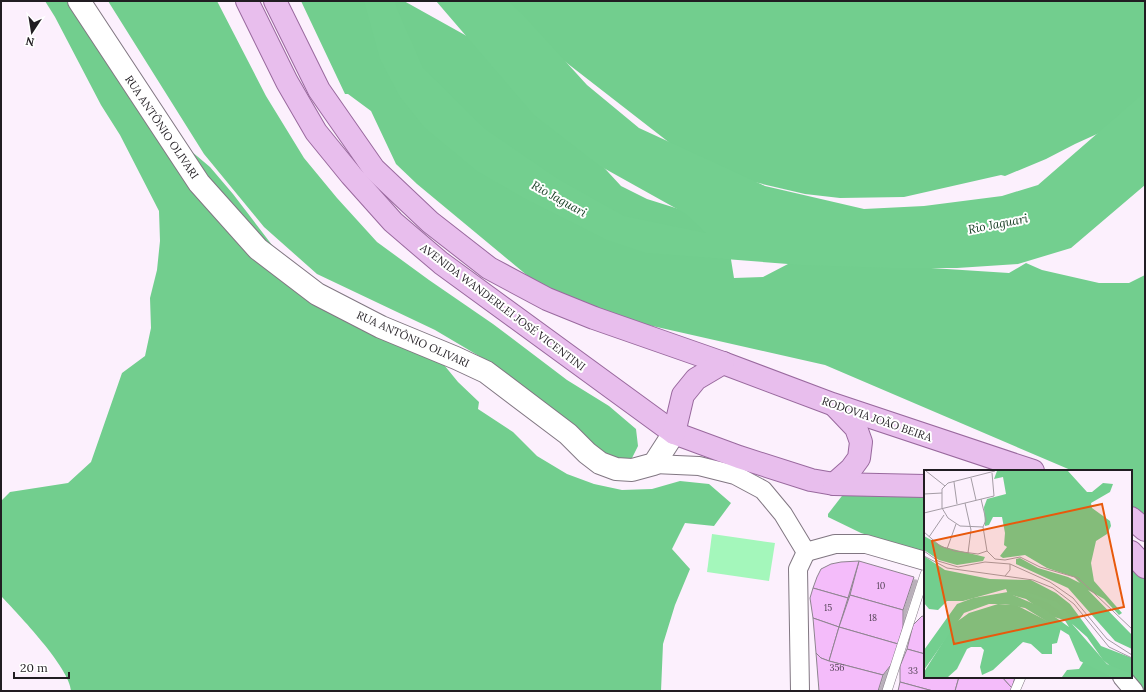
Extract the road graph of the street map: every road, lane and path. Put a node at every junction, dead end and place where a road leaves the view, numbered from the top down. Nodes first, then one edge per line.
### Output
1 (79, 1) edge
2 (247, 1) edge
3 (275, 1) edge
4 (723, 363) junction
5 (832, 404) junction
6 (674, 433) junction
7 (654, 464) junction
8 (1030, 470) edge
9 (834, 484) junction
10 (924, 486) edge
11 (1132, 519) edge
12 (1145, 530) edge
13 (806, 552) junction
14 (1132, 553) edge
15 (924, 561) edge
16 (1145, 567) edge
17 (924, 577) edge
18 (1021, 678) edge
19 (1123, 678) edge
20 (800, 691) edge
21 (887, 691) edge
22 (1015, 691) edge
23 (1134, 691) edge

1 - 7 street, RUA ANTÔNIO OLIVARI
2 - 6 main road, AVENIDA WANDERLEI JOSÉ VICENTINI
3 - 4 main road, AVENIDA WANDERLEI JOSÉ VICENTINI
4 - 5 main road, RODOVIA JOÃO BEIRA
4 - 6 main road
5 - 8 main road, RODOVIA JOÃO BEIRA
5 - 9 main road
6 - 7 street
6 - 9 main road, AVENIDA WANDERLEI JOSÉ VICENTINI
7 - 13 street
9 - 10 main road
11 - 12 main road
13 - 15 street
13 - 20 street
14 - 16 main road
17 - 21 lane
18 - 22 lane
19 - 23 street

